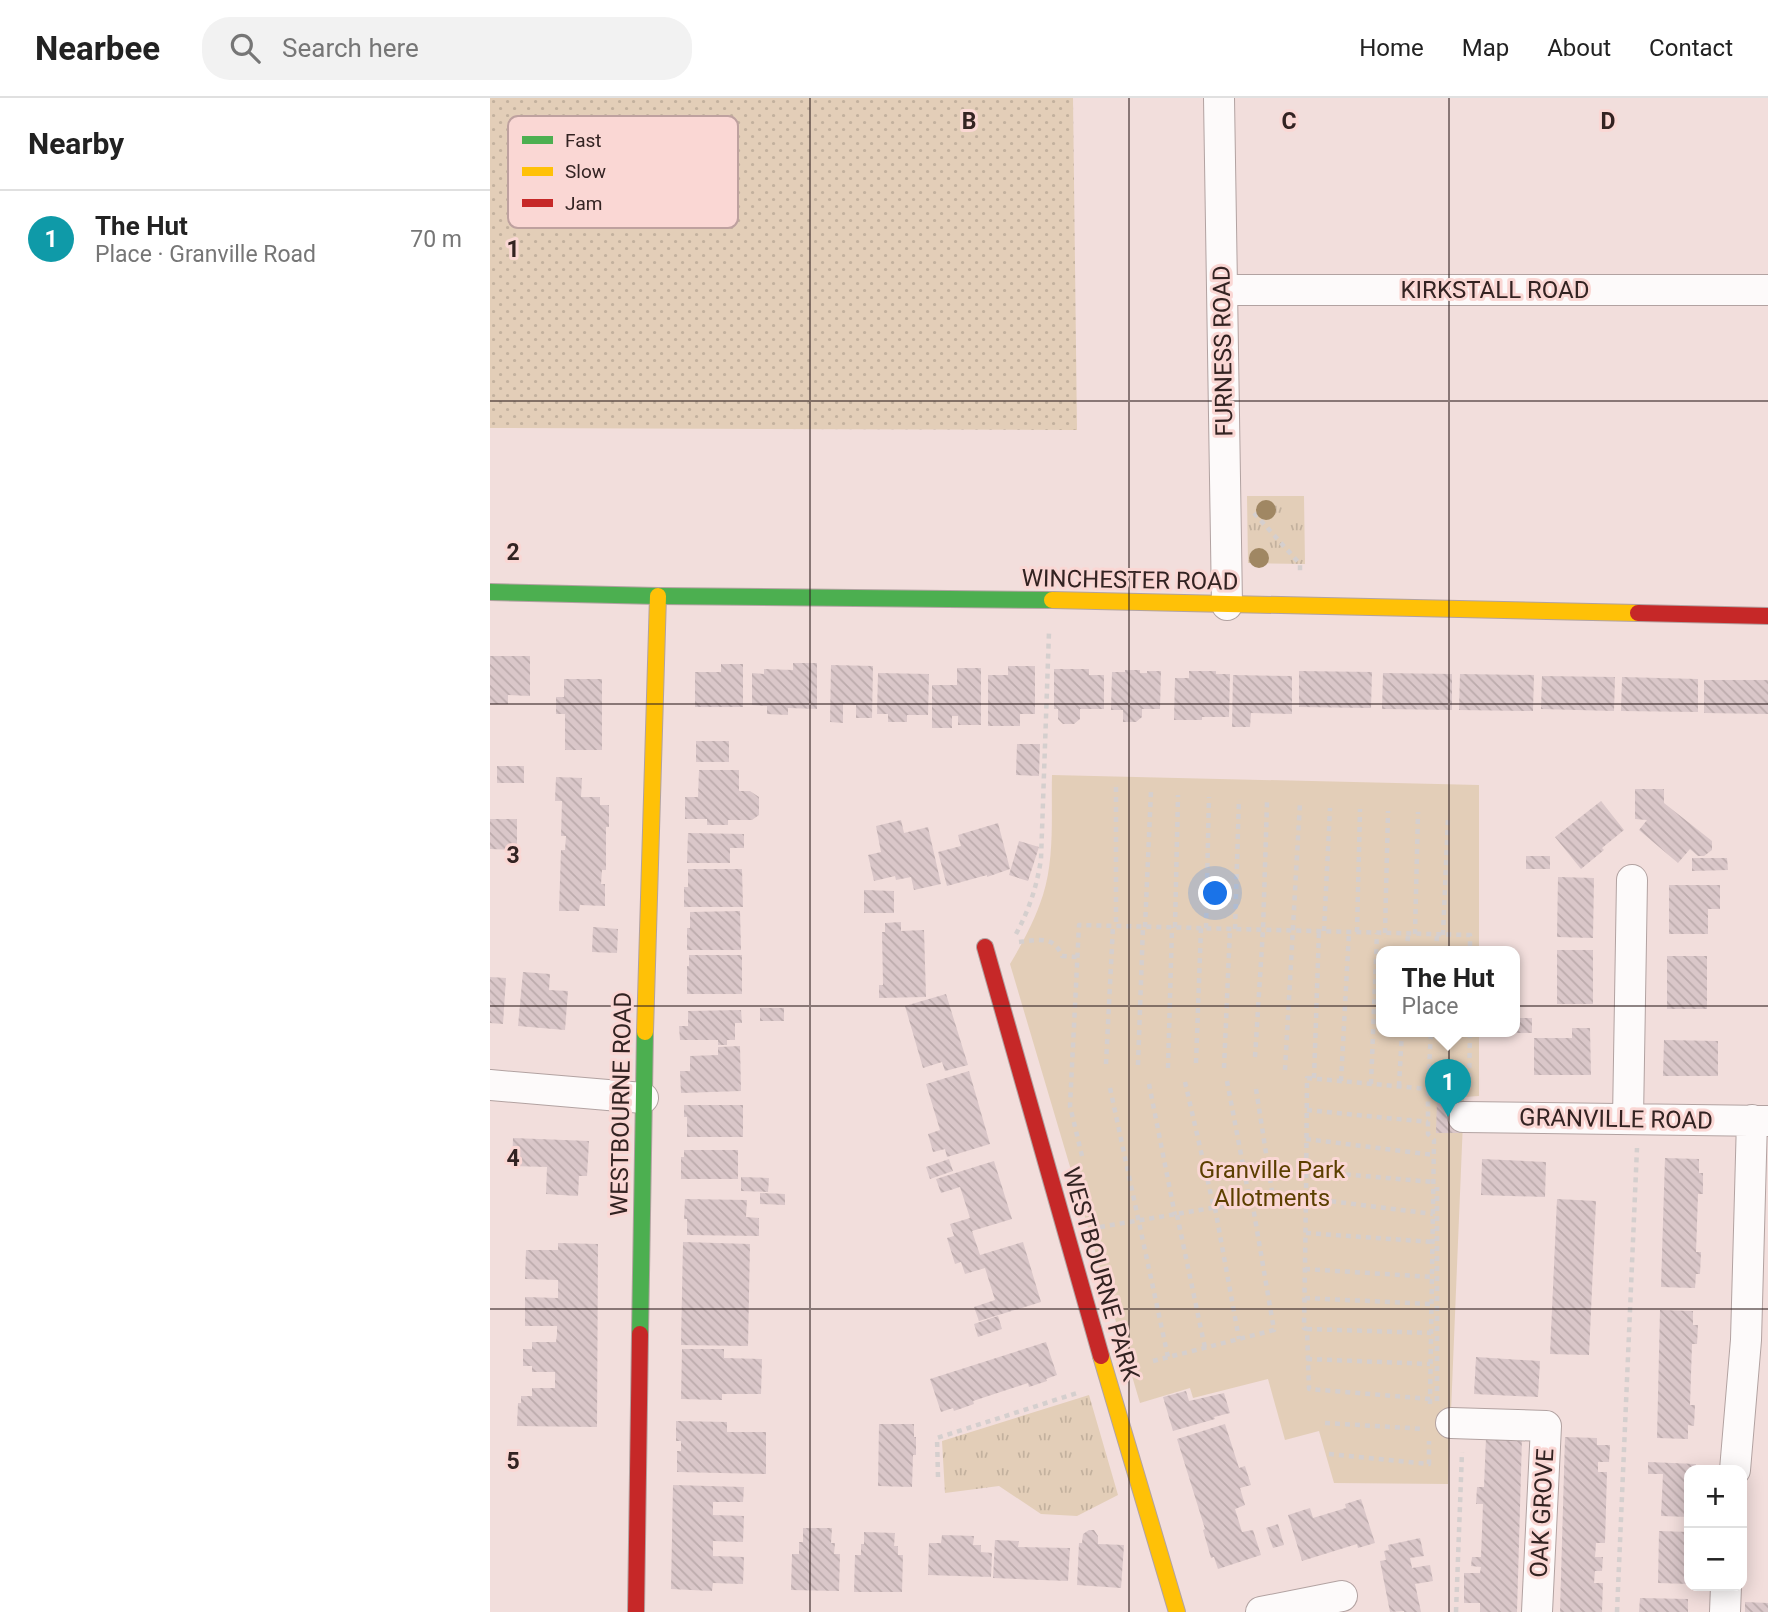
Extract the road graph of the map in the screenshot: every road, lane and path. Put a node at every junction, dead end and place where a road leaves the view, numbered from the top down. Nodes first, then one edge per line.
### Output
1 (1219, 98) edge
2 (1223, 289) junction
3 (1768, 290) edge
4 (1226, 506) junction
5 (490, 592) edge
6 (658, 596) junction
7 (1049, 600) junction
8 (1227, 605) junction
9 (1301, 606) junction
10 (1768, 615) edge
11 (1116, 788) dead end
12 (1151, 791) dead end
13 (1178, 795) dead end
14 (1209, 797) dead end
15 (1239, 799) dead end
16 (1267, 802) dead end
17 (1300, 802) dead end
18 (1330, 808) dead end
19 (1360, 809) dead end
20 (1388, 811) dead end
21 (1418, 812) dead end
22 (1448, 817) dead end
23 (1632, 880) dead end
24 (1114, 926) junction
25 (1144, 927) junction
26 (1173, 927) junction
27 (1204, 928) junction
28 (1232, 929) junction
29 (1263, 930) junction
30 (1293, 931) junction
31 (1321, 931) junction
32 (1349, 932) junction
33 (1357, 932) junction
34 (1377, 933) junction
35 (1385, 933) junction
36 (1411, 934) junction
37 (1440, 934) junction
38 (1376, 946) edge
39 (1408, 946) edge
40 (1437, 946) edge
41 (1470, 946) edge
42 (985, 947) dead end
43 (1077, 957) junction
44 (1376, 958) edge
45 (1402, 1037) edge
46 (1431, 1037) edge
47 (1468, 1037) edge
48 (1255, 1057) dead end
49 (1196, 1063) dead end
50 (1106, 1064) dead end
51 (1138, 1065) dead end
52 (1168, 1068) dead end
53 (1224, 1068) dead end
54 (1285, 1070) dead end
55 (1314, 1078) junction
56 (1227, 1081) dead end
57 (1341, 1081) junction
58 (1185, 1082) dead end
59 (1149, 1084) dead end
60 (1371, 1084) junction
61 (490, 1085) edge
62 (1399, 1086) junction
63 (1110, 1088) dead end
64 (1256, 1089) dead end
65 (1428, 1091) junction
66 (643, 1098) junction
67 (1463, 1101) junction
68 (1307, 1110) junction
69 (1633, 1119) junction
70 (1760, 1121) edge
71 (1428, 1122) junction
72 (1307, 1139) junction
73 (1434, 1155) junction
74 (1083, 1160) dead end
75 (1306, 1171) junction
76 (1433, 1182) junction
77 (1437, 1187) dead end
78 (1273, 1198) junction
79 (1306, 1200) junction
80 (1251, 1202) junction
81 (1214, 1208) junction
82 (1176, 1214) junction
83 (1433, 1214) junction
84 (1138, 1221) junction
85 (1098, 1228) dead end
86 (1306, 1233) junction
87 (1433, 1242) junction
88 (1305, 1269) junction
89 (1432, 1277) junction
90 (1305, 1298) junction
91 (1431, 1304) junction
92 (1307, 1329) junction
93 (1431, 1334) junction
94 (1239, 1339) junction
95 (1205, 1348) junction
96 (1168, 1357) junction
97 (1307, 1359) junction
98 (1153, 1361) dead end
99 (1430, 1364) junction
100 (1108, 1383) junction
101 (1430, 1399) junction
102 (1448, 1418) junction
103 (1325, 1423) dead end
104 (1329, 1454) dead end
105 (1735, 1465) edge
106 (938, 1477) dead end
107 (1726, 1591) edge
108 (1342, 1596) dead end
109 (636, 1612) edge
110 (1177, 1612) edge
111 (1261, 1612) edge
112 (1456, 1612) edge
113 (1537, 1612) edge
114 (1617, 1612) edge
115 (1725, 1612) edge

1 - 2 street, FURNESS ROAD
2 - 3 street, KIRKSTALL ROAD
2 - 4 street, FURNESS ROAD
4 - 8 street, FURNESS ROAD
4 - 9 path
5 - 6 street, WINCHESTER ROAD
6 - 7 street, WINCHESTER ROAD
6 - 66 street, WESTBOURNE ROAD
7 - 8 street, WINCHESTER ROAD
7 - 43 path
8 - 9 street, WINCHESTER ROAD
9 - 10 street, WINCHESTER ROAD
11 - 24 path
12 - 25 path
13 - 26 path
14 - 27 path
15 - 28 path
16 - 29 path
17 - 30 path
18 - 31 path
19 - 33 path
20 - 35 path
21 - 36 path
22 - 37 path
23 - 69 street
24 - 25 path
24 - 43 path
24 - 50 path
25 - 26 path
25 - 51 path
26 - 27 path
26 - 52 path
27 - 28 path
27 - 49 path
28 - 29 path
28 - 53 path
29 - 30 path
29 - 48 path
30 - 31 path
30 - 54 path
31 - 32 path
31 - 55 path
32 - 33 path
32 - 57 path
33 - 34 path
34 - 35 path
34 - 38 path
35 - 36 path
36 - 37 path
36 - 39 path
37 - 40 path
37 - 41 path
42 - 100 street, WESTBOURNE PARK
43 - 74 path
44 - 60 path
45 - 62 path
46 - 65 path
47 - 67 path
55 - 57 path
55 - 68 path
56 - 80 path
57 - 60 path
58 - 81 path
59 - 82 path
60 - 62 path
61 - 66 street
62 - 65 path
63 - 84 path
64 - 78 path
65 - 67 path
65 - 71 path
66 - 109 street, WESTBOURNE ROAD
67 - 69 street, GRANVILLE ROAD
68 - 71 path
68 - 72 path
69 - 70 street, GRANVILLE ROAD
69 - 114 path
70 - 105 street
71 - 73 path
72 - 73 path
72 - 75 path
73 - 76 path
75 - 76 path
75 - 79 path
76 - 83 path
77 - 102 path
78 - 79 path
78 - 80 path
79 - 83 path
79 - 86 path
80 - 81 path
80 - 94 path
81 - 82 path
81 - 94 path
82 - 84 path
82 - 95 path
83 - 87 path
84 - 85 path
84 - 96 path
86 - 87 path
86 - 88 path
87 - 89 path
88 - 89 path
88 - 90 path
89 - 91 path
90 - 91 path
90 - 92 path
91 - 93 path
92 - 93 path
92 - 97 path
93 - 99 path
94 - 95 path
95 - 96 path
96 - 98 path
97 - 99 path
97 - 101 path
99 - 101 path
100 - 106 path
100 - 110 street, WESTBOURNE PARK
101 - 102 path
102 - 112 path
102 - 113 street, OAK GROVE
103 - 104 path
107 - 115 street
108 - 111 street

